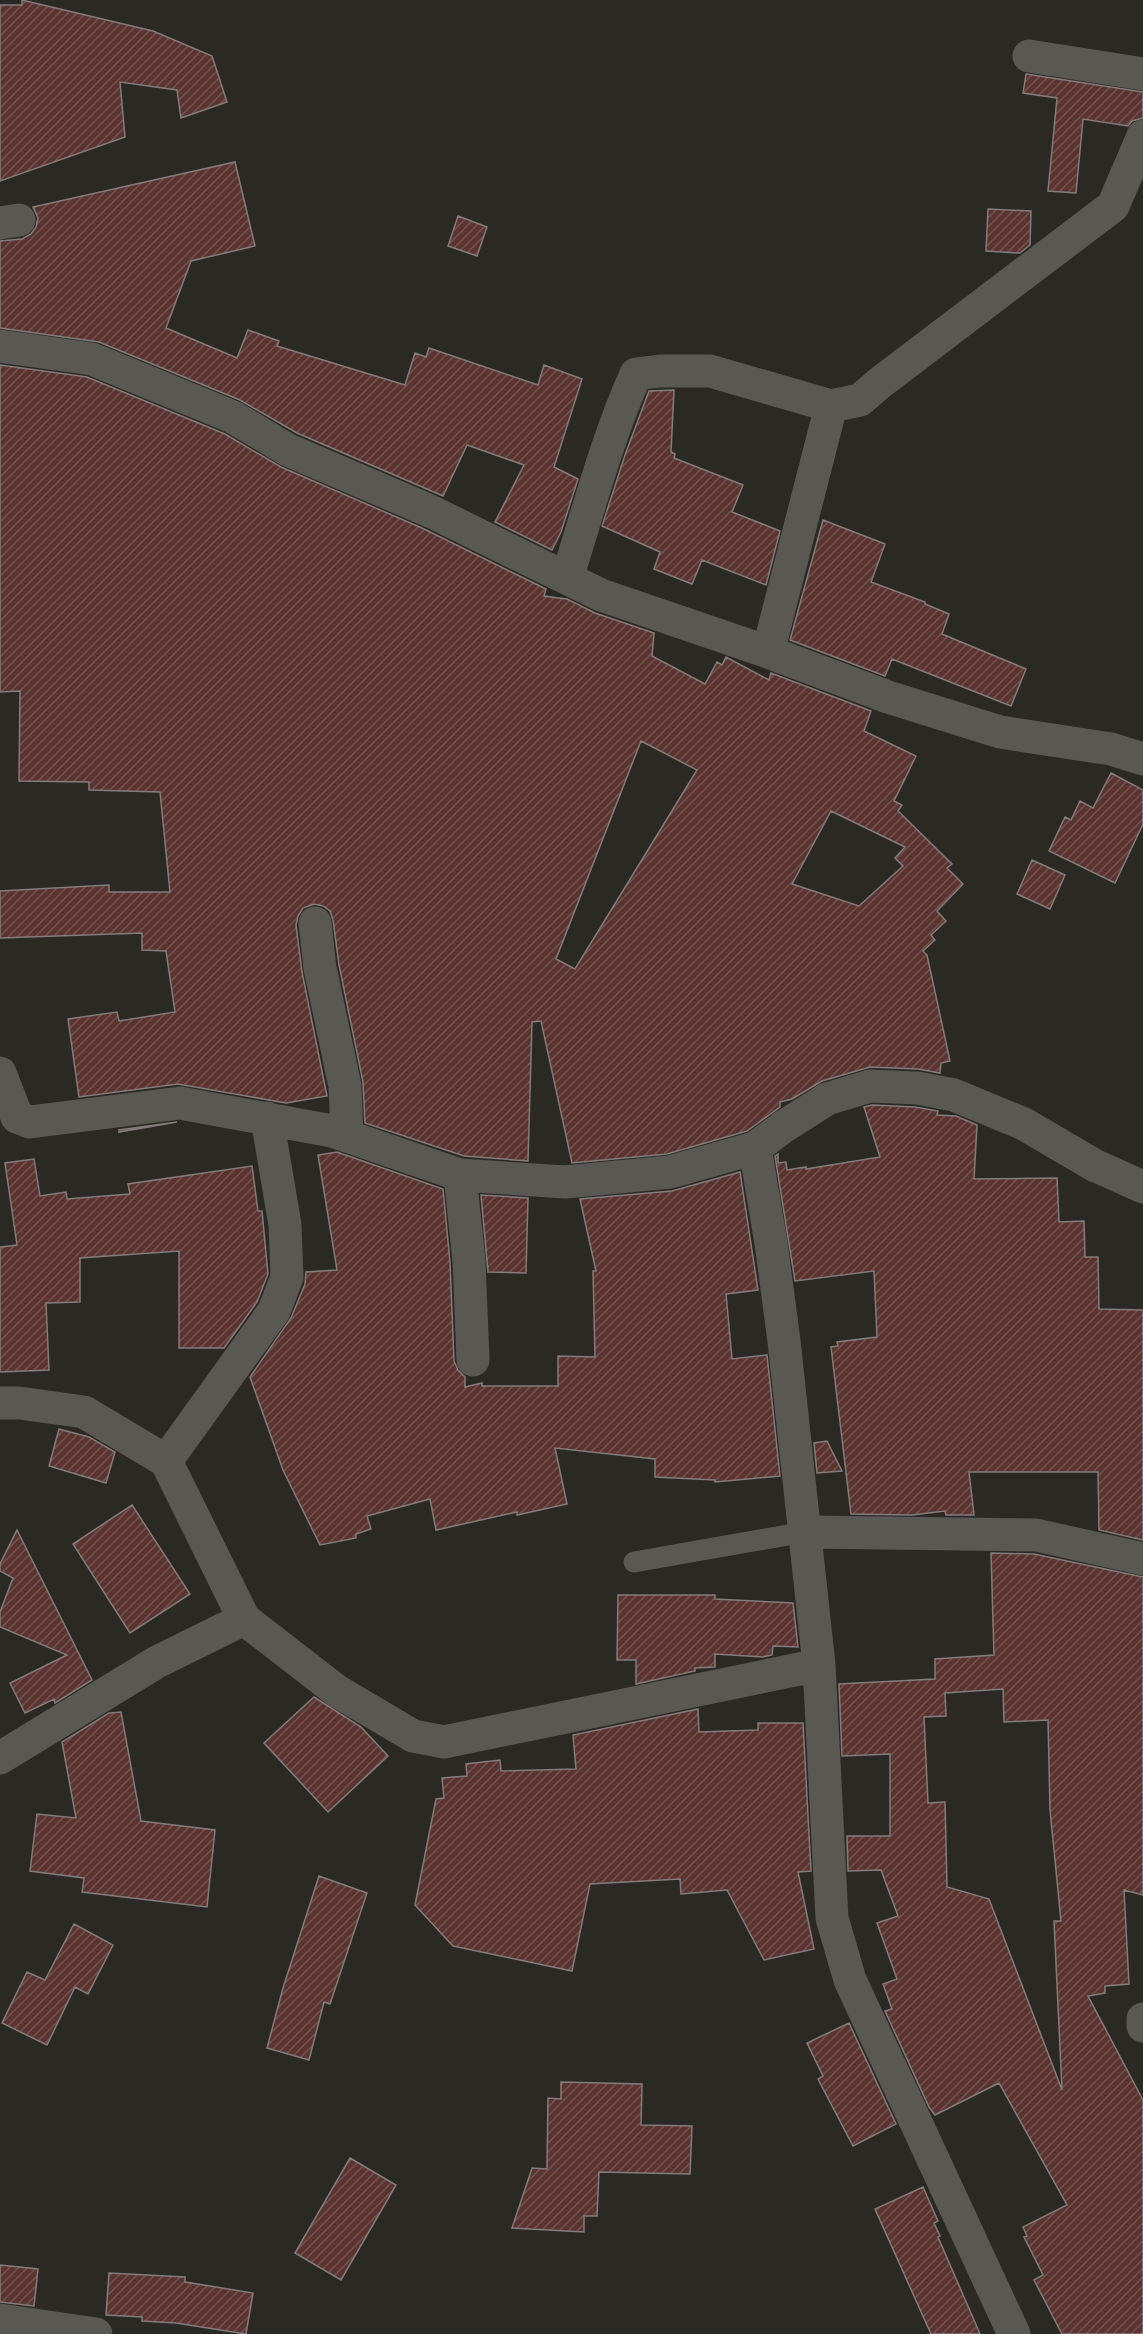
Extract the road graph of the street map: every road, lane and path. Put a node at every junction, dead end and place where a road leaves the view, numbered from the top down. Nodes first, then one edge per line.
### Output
1 (1029, 56) dead end
2 (1143, 74) edge
3 (1143, 136) edge
4 (0, 346) edge
5 (831, 406) junction
6 (567, 578) junction
7 (768, 652) junction
8 (1143, 759) edge
9 (315, 923) dead end
10 (0, 1073) edge
11 (267, 1118) junction
12 (347, 1136) junction
13 (755, 1148) junction
14 (460, 1175) junction
15 (1143, 1187) edge
16 (473, 1360) dead end
17 (0, 1403) edge
18 (166, 1461) junction
19 (805, 1532) junction
20 (1143, 1559) edge
21 (634, 1562) dead end
22 (244, 1619) junction
23 (819, 1665) junction
24 (0, 1758) edge
25 (1143, 2019) edge
26 (1143, 2026) edge
27 (0, 2320) edge
28 (96, 2334) edge
29 (1014, 2334) edge

1 - 2 street
3 - 5 street
4 - 6 street
5 - 6 street
5 - 7 street
6 - 7 street
7 - 8 street
9 - 12 street
10 - 11 street
11 - 12 street
11 - 18 street
12 - 14 street
13 - 14 street
13 - 15 street
13 - 19 street
14 - 16 street
17 - 18 street
18 - 22 street
19 - 20 street
19 - 21 lane
19 - 23 street
22 - 23 street
22 - 24 street
23 - 29 street
25 - 26 street
27 - 28 street

